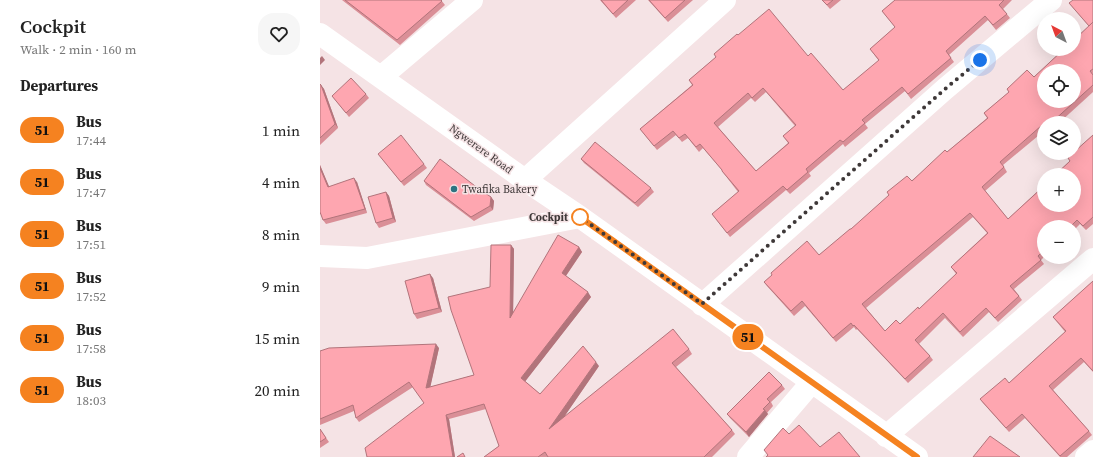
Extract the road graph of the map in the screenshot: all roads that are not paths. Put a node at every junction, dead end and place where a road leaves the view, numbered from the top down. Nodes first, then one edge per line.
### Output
1 (472, 0) edge
2 (725, 0) edge
3 (1051, 0) edge
4 (320, 34) edge
5 (381, 77) junction
6 (525, 180) junction
7 (580, 217) junction
8 (320, 256) edge
9 (1093, 259) edge
10 (702, 304) junction
11 (811, 383) junction
12 (886, 436) junction
13 (1093, 451) edge
14 (748, 457) edge
15 (916, 457) edge
16 (1086, 457) edge

1 - 5 street
2 - 6 street
3 - 10 street
4 - 5 street, Ngwerere Road
5 - 6 street, Ngwerere Road
6 - 7 street, Ngwerere Road
7 - 8 street
7 - 10 street, Ngwerere Road
9 - 12 street
10 - 11 street, Ngwerere Road
11 - 12 street, Ngwerere Road
11 - 14 street
12 - 15 street, Ngwerere Road
13 - 16 street

